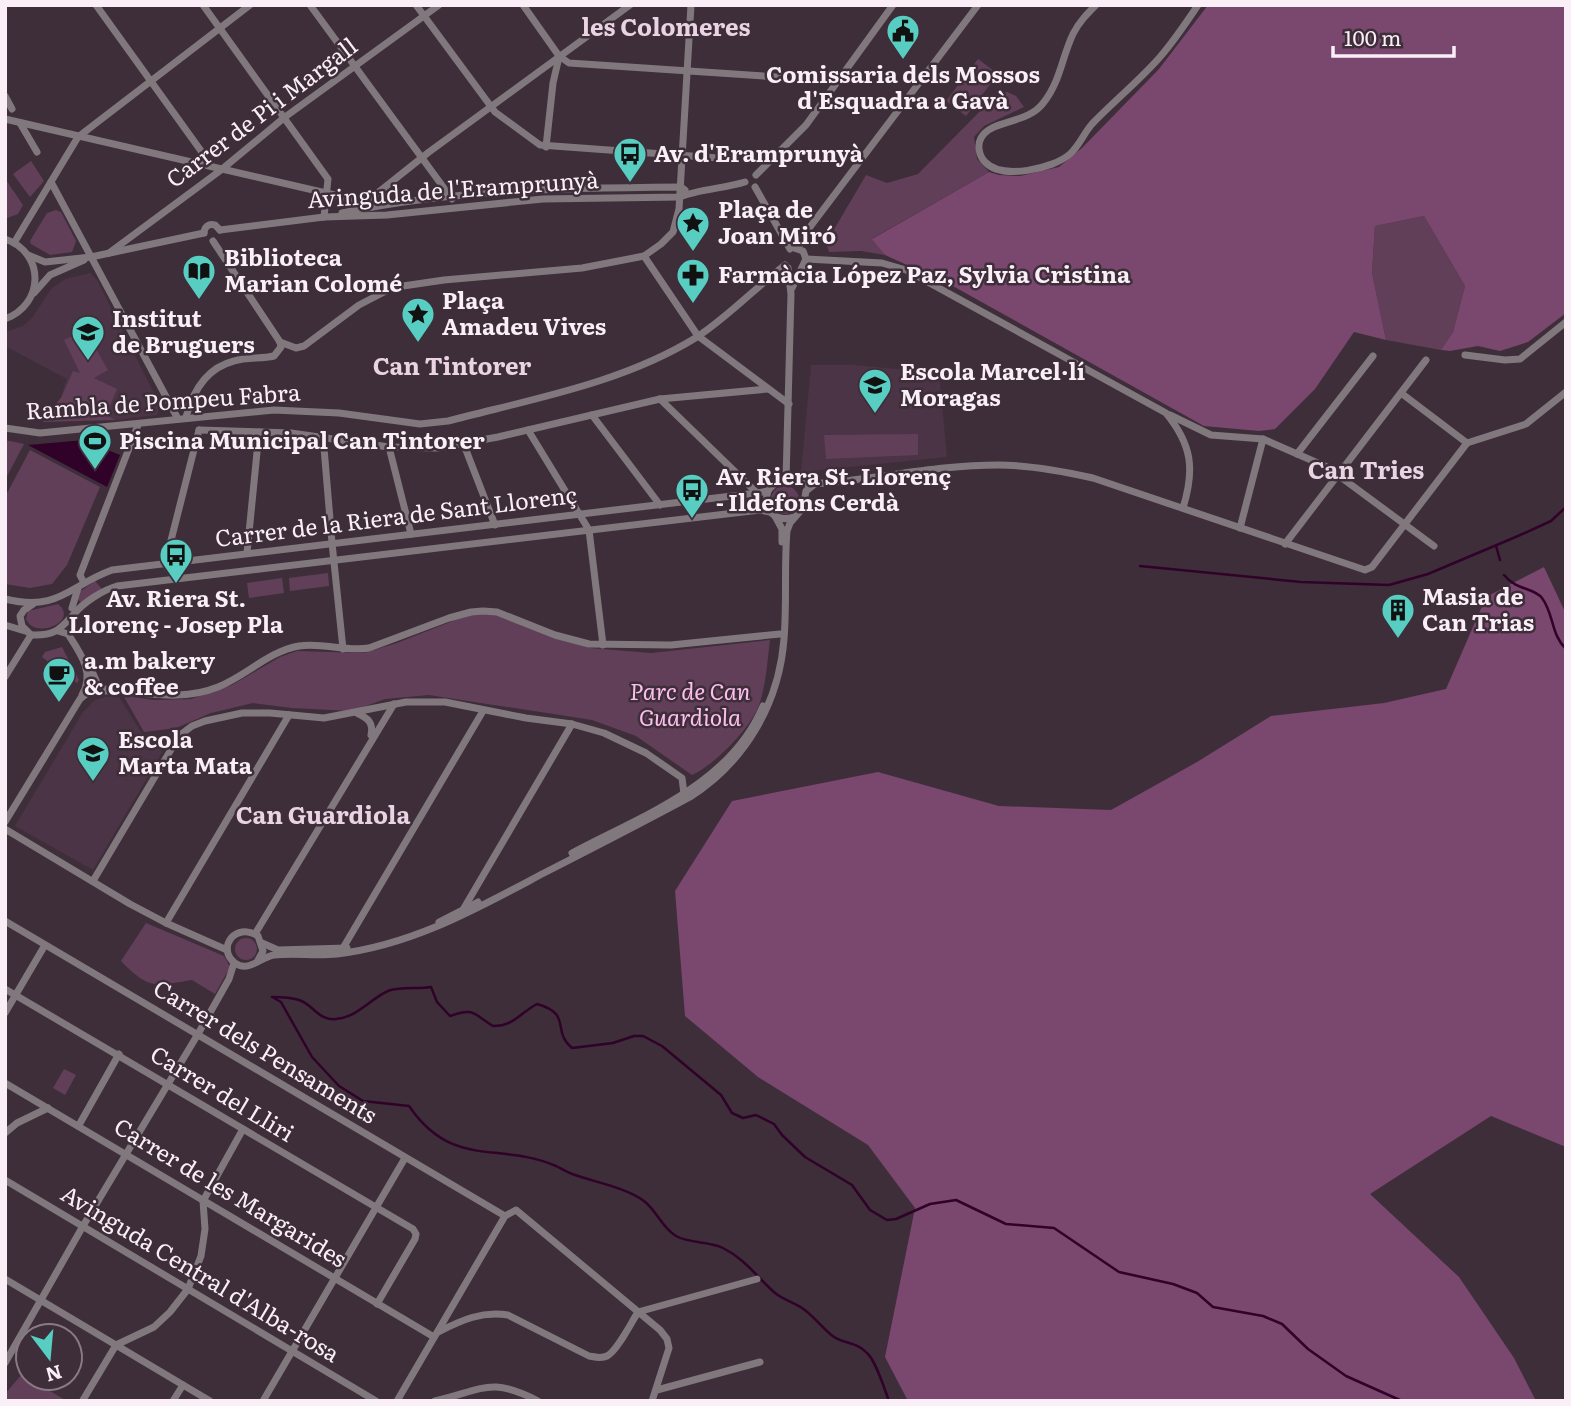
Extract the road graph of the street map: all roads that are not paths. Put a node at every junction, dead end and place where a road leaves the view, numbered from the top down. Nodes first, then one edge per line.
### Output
1 (96, 5) edge
2 (202, 5) edge
3 (250, 5) edge
4 (310, 5) edge
5 (416, 5) edge
6 (439, 5) edge
7 (523, 5) edge
8 (630, 5) edge
9 (691, 5) edge
10 (893, 5) edge
11 (978, 5) edge
12 (1096, 5) edge
13 (1198, 5) edge
14 (425, 17) junction
15 (219, 28) junction
16 (559, 57) junction
17 (355, 67) junction
18 (688, 71) junction
19 (808, 79) dead end
20 (152, 80) junction
21 (5, 96) edge
22 (491, 106) junction
23 (12, 109) dead end
24 (285, 117) junction
25 (5, 119) edge
26 (20, 123) junction
27 (79, 137) junction
28 (546, 147) junction
29 (37, 152) dead end
30 (204, 155) dead end
31 (684, 156) junction
32 (423, 157) junction
33 (732, 159) dead end
34 (221, 170) junction
35 (756, 176) junction
36 (51, 182) junction
37 (745, 182) junction
38 (681, 187) junction
39 (755, 187) junction
40 (689, 193) junction
41 (327, 194) junction
42 (451, 197) junction
43 (680, 197) junction
44 (457, 207) junction
45 (364, 208) junction
46 (324, 217) junction
47 (220, 230) junction
48 (204, 233) junction
49 (5, 239) edge
50 (214, 241) junction
51 (14, 243) junction
52 (794, 249) junction
53 (109, 253) junction
54 (28, 255) junction
55 (644, 256) junction
56 (91, 257) junction
57 (806, 259) junction
58 (787, 267) junction
59 (799, 270) junction
60 (791, 290) junction
61 (33, 294) junction
62 (5, 319) edge
63 (1566, 323) edge
64 (698, 336) junction
65 (280, 342) junction
66 (1373, 355) dead end
67 (1465, 355) dead end
68 (1426, 360) dead end
69 (768, 389) junction
70 (1566, 392) edge
71 (1401, 393) junction
72 (660, 399) junction
73 (789, 404) junction
74 (1166, 413) junction
75 (592, 415) junction
76 (185, 418) junction
77 (206, 418) junction
78 (138, 425) junction
79 (5, 428) edge
80 (204, 430) junction
81 (528, 430) junction
82 (259, 432) junction
83 (323, 436) junction
84 (1263, 439) junction
85 (1467, 443) junction
86 (464, 444) junction
87 (389, 447) junction
88 (1297, 454) junction
89 (1338, 474) junction
90 (790, 481) junction
91 (816, 483) junction
92 (768, 491) junction
93 (757, 493) junction
94 (804, 496) junction
95 (660, 505) junction
96 (1182, 508) junction
97 (578, 514) junction
98 (773, 514) junction
99 (796, 516) junction
100 (1405, 524) junction
101 (495, 525) junction
102 (1240, 528) junction
103 (589, 530) junction
104 (411, 534) junction
105 (332, 543) junction
106 (1285, 544) junction
107 (1434, 546) dead end
108 (247, 553) junction
109 (334, 562) junction
110 (165, 564) junction
111 (81, 582) junction
112 (60, 598) junction
113 (5, 599) edge
114 (35, 603) junction
115 (72, 614) junction
116 (5, 625) edge
117 (57, 631) junction
118 (28, 633) junction
119 (780, 634) junction
120 (603, 645) junction
121 (344, 649) junction
122 (5, 677) edge
123 (106, 690) junction
124 (80, 699) junction
125 (394, 704) junction
126 (483, 711) junction
127 (356, 713) junction
128 (289, 715) junction
129 (572, 724) junction
130 (370, 740) junction
131 (684, 794) junction
132 (5, 822) edge
133 (5, 830) edge
134 (93, 881) junction
135 (464, 909) junction
136 (5, 921) edge
137 (166, 923) junction
138 (256, 934) junction
139 (262, 943) junction
140 (45, 945) junction
141 (343, 948) junction
142 (227, 950) junction
143 (257, 962) junction
144 (234, 963) junction
145 (5, 989) edge
146 (16, 995) junction
147 (5, 1013) edge
148 (198, 1034) junction
149 (119, 1055) junction
150 (5, 1083) edge
151 (169, 1084) junction
152 (48, 1108) junction
153 (79, 1125) junction
154 (243, 1129) junction
155 (5, 1133) edge
156 (126, 1154) junction
157 (405, 1158) junction
158 (5, 1180) edge
159 (203, 1201) junction
160 (377, 1208) junction
161 (505, 1216) junction
162 (83, 1226) junction
163 (5, 1279) edge
164 (336, 1279) junction
165 (757, 1279) dead end
166 (188, 1289) junction
167 (40, 1300) junction
168 (377, 1304) junction
169 (638, 1312) junction
170 (436, 1335) junction
171 (116, 1346) junction
172 (293, 1350) junction
173 (760, 1362) dead end
174 (5, 1363) edge
175 (183, 1385) junction
176 (657, 1390) junction
177 (450, 1399) edge
178 (83, 1400) edge
179 (173, 1401) edge
180 (210, 1401) edge
181 (263, 1401) edge
182 (376, 1401) edge
183 (397, 1401) edge
184 (435, 1401) edge
185 (538, 1401) edge
186 (652, 1401) edge

1 - 20 street
2 - 15 street
3 - 15 street
4 - 17 street
5 - 14 street
6 - 14 street, Carrer de Pi i Margall
7 - 16 street
8 - 16 street
9 - 18 street
10 - 35 street
11 - 52 street
12 - 13 street
14 - 17 street, Carrer de Pi i Margall
14 - 22 street
15 - 20 street
15 - 24 street
16 - 18 street
16 - 22 street
16 - 28 street
17 - 24 street, Carrer de Pi i Margall
17 - 32 street
18 - 19 street
18 - 31 street
20 - 27 street
20 - 30 street
21 - 23 street
22 - 28 street
22 - 32 street
24 - 34 street, Carrer de Pi i Margall
24 - 41 street
25 - 26 street
26 - 27 street
26 - 29 street
27 - 34 street
27 - 36 street
28 - 31 street
31 - 33 street
31 - 38 street
32 - 42 street
32 - 45 street
34 - 41 street
34 - 53 street, Carrer de Pi i Margall
35 - 37 street
35 - 39 street
36 - 51 street
36 - 56 street
37 - 39 street
37 - 40 street, Avinguda de l'Eramprunyà
38 - 40 street
38 - 42 street, Avinguda de l'Eramprunyà
38 - 43 street
39 - 52 street
40 - 43 street, Avinguda de l'Eramprunyà
41 - 45 street
41 - 46 street
42 - 44 street
42 - 45 street, Avinguda de l'Eramprunyà
43 - 44 street, Avinguda de l'Eramprunyà
43 - 55 street
44 - 46 street, Avinguda de l'Eramprunyà
45 - 46 street, Avinguda de l'Eramprunyà
46 - 47 street, Avinguda de l'Eramprunyà
47 - 48 street
47 - 50 street
48 - 50 street
48 - 53 street
49 - 51 street
50 - 65 street
51 - 54 street
52 - 57 street
52 - 58 street
53 - 56 street
54 - 56 street
54 - 61 street
55 - 64 street
55 - 65 street
56 - 61 street
56 - 76 street
57 - 59 street
57 - 74 street
58 - 59 street
58 - 60 street
58 - 64 street, Rambla de Pompeu Fabra
59 - 60 street
60 - 73 street
61 - 62 street
63 - 67 street
64 - 69 street
64 - 77 street, Rambla de Pompeu Fabra
65 - 76 street
66 - 88 street
68 - 71 street
69 - 72 street
69 - 73 street
70 - 85 street
71 - 85 street
71 - 89 street
72 - 75 street
72 - 93 street
73 - 90 street
74 - 84 street
74 - 96 street
75 - 81 street
75 - 95 street
76 - 77 street, Rambla de Pompeu Fabra
76 - 78 street, Rambla de Pompeu Fabra
76 - 80 street
77 - 80 street
78 - 79 street, Rambla de Pompeu Fabra
78 - 111 street
80 - 82 street
80 - 110 street
81 - 86 street
81 - 97 street
82 - 83 street
82 - 108 street
83 - 87 street
83 - 105 street
84 - 88 street
84 - 102 street
85 - 100 street
86 - 87 street
86 - 101 street
87 - 104 street
88 - 89 street
89 - 100 street
89 - 106 street
90 - 91 street
90 - 92 street, Carrer de la Riera de Sant Llorenç
90 - 94 street
91 - 94 street
91 - 96 street
92 - 93 street, Carrer de la Riera de Sant Llorenç
92 - 98 street
93 - 95 street, Carrer de la Riera de Sant Llorenç
94 - 99 street
95 - 97 street, Carrer de la Riera de Sant Llorenç
96 - 102 street
97 - 101 street, Carrer de la Riera de Sant Llorenç
97 - 103 street
98 - 99 street
98 - 103 street
98 - 119 street
99 - 143 street
100 - 106 street
100 - 107 street
101 - 104 street, Carrer de la Riera de Sant Llorenç
102 - 106 street
103 - 109 street
103 - 120 street
104 - 105 street, Carrer de la Riera de Sant Llorenç
105 - 108 street, Carrer de la Riera de Sant Llorenç
105 - 109 street
108 - 110 street, Carrer de la Riera de Sant Llorenç
109 - 115 street
109 - 121 street
110 - 111 street, Carrer de la Riera de Sant Llorenç
111 - 112 street, Carrer de la Riera de Sant Llorenç
111 - 115 street
112 - 114 street, Carrer de la Riera de Sant Llorenç
112 - 115 street
113 - 114 street, Carrer de la Riera de Sant Llorenç
114 - 118 street
115 - 117 street
115 - 123 street
116 - 118 street
117 - 118 street
117 - 124 street
118 - 122 street
119 - 120 street
119 - 131 street
120 - 121 street
121 - 123 street
123 - 124 street
124 - 132 street
125 - 126 street
125 - 127 street
125 - 130 street
126 - 129 street
126 - 141 street
127 - 128 street
127 - 130 street
128 - 134 street
128 - 137 street
129 - 131 street
129 - 135 street
130 - 138 street
131 - 135 street
133 - 134 street
134 - 137 street
135 - 141 street
136 - 140 street, Carrer dels Pensaments
137 - 142 street
138 - 139 street
138 - 142 street
139 - 141 street
139 - 143 street
140 - 146 street
140 - 148 street, Carrer dels Pensaments
142 - 144 street
143 - 144 street
144 - 148 street
145 - 146 street, Carrer del Lliri
146 - 147 street
146 - 149 street, Carrer del Lliri
148 - 151 street
148 - 157 street, Carrer dels Pensaments
149 - 151 street, Carrer del Lliri
149 - 153 street
150 - 152 street, Carrer de les Margarides
151 - 154 street, Carrer del Lliri
151 - 156 street
152 - 153 street, Carrer de les Margarides
152 - 155 street
153 - 156 street, Carrer de les Margarides
154 - 159 street
154 - 160 street, Carrer del Lliri
156 - 159 street, Carrer de les Margarides
156 - 162 street
157 - 160 street
157 - 161 street, Carrer dels Pensaments
158 - 162 street, Avinguda Central d'Alba-rosa
159 - 164 street, Carrer de les Margarides
159 - 166 street
160 - 164 street
160 - 168 street, Carrer del Lliri
161 - 169 street, Carrer dels Pensaments
161 - 170 street
162 - 166 street, Avinguda Central d'Alba-rosa
162 - 167 street
163 - 167 street
164 - 168 street, Carrer de les Margarides
164 - 172 street
165 - 169 street
166 - 171 street
166 - 172 street, Avinguda Central d'Alba-rosa
167 - 171 street
167 - 174 street
168 - 170 street, Carrer de les Margarides
169 - 170 street
169 - 176 street
170 - 183 street
171 - 175 street
171 - 178 street
172 - 181 street
172 - 182 street, Avinguda Central d'Alba-rosa
173 - 176 street
175 - 179 street
175 - 180 street
176 - 186 street
177 - 184 street
177 - 185 street

